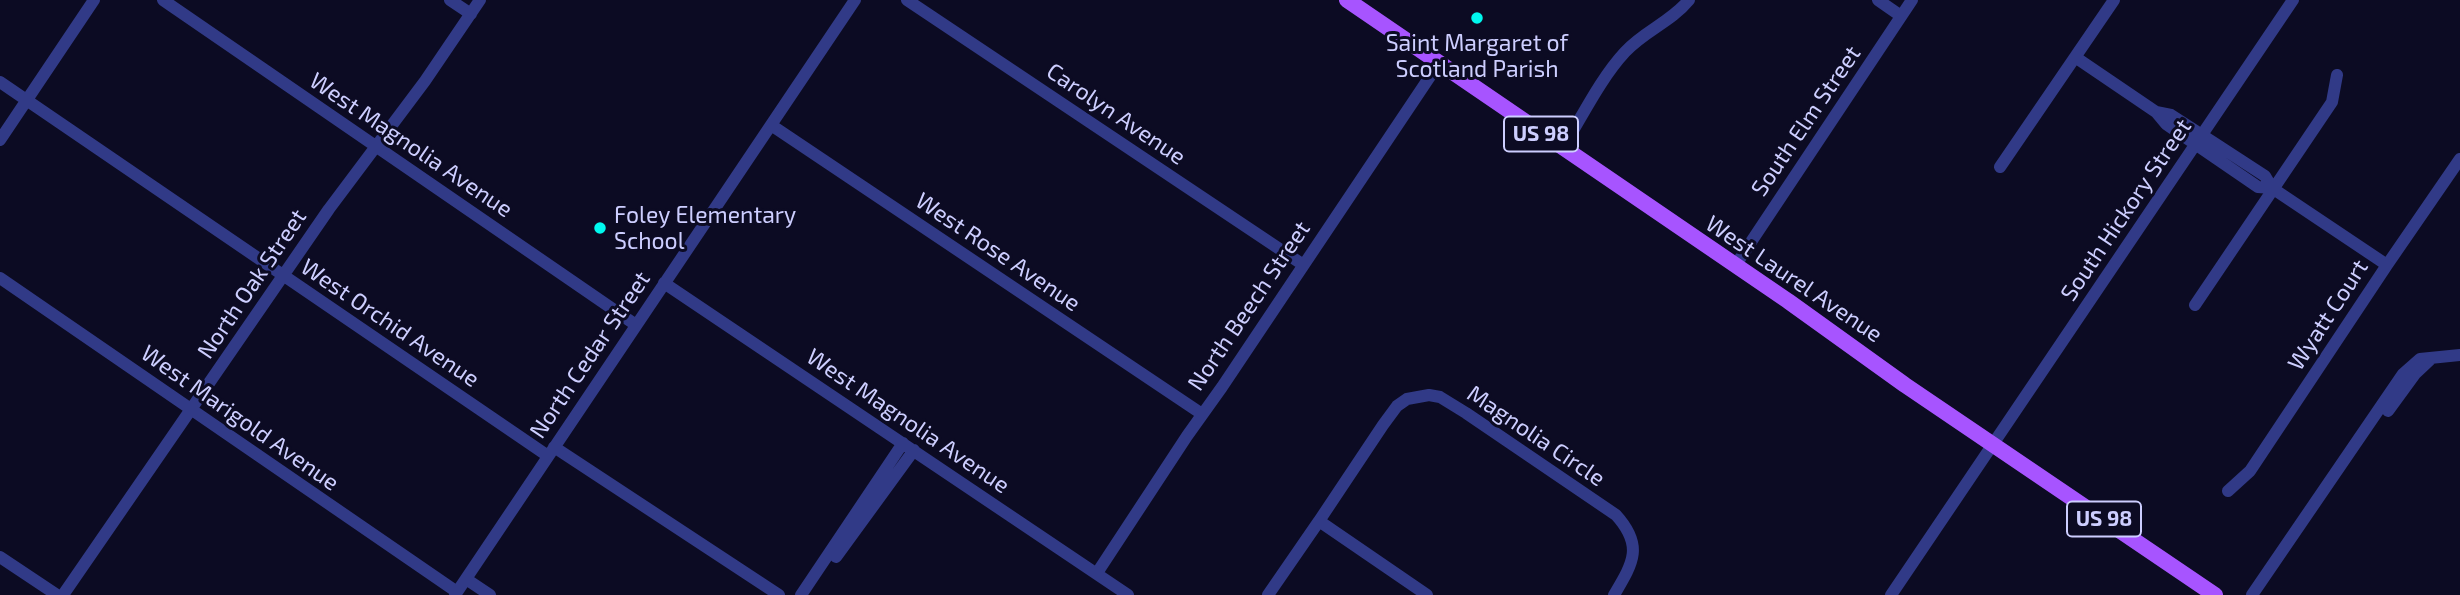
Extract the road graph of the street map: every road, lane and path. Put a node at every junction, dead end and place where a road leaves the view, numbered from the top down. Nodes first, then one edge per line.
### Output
1 (94, 0) edge
2 (163, 0) edge
3 (450, 0) edge
4 (480, 0) edge
5 (855, 0) edge
6 (907, 0) edge
7 (1347, 0) edge
8 (1689, 0) edge
9 (1878, 0) edge
10 (1912, 0) edge
11 (2114, 0) edge
12 (2294, 0) edge
13 (471, 14) junction
14 (1901, 16) junction
15 (2075, 57) junction
16 (1439, 63) junction
17 (2337, 75) dead end
18 (0, 82) edge
19 (27, 101) junction
20 (771, 125) junction
21 (0, 140) edge
22 (2199, 140) junction
23 (376, 147) junction
24 (1562, 149) junction
25 (2460, 159) edge
26 (2000, 167) dead end
27 (2272, 188) junction
28 (1302, 264) junction
29 (2387, 265) junction
30 (1735, 266) junction
31 (283, 276) junction
32 (0, 278) edge
33 (664, 283) junction
34 (2195, 305) dead end
35 (636, 325) junction
36 (2460, 355) edge
37 (2432, 357) junction
38 (191, 410) junction
39 (1202, 414) junction
40 (1994, 443) junction
41 (908, 446) junction
42 (551, 452) junction
43 (2228, 491) dead end
44 (1319, 521) junction
45 (0, 557) edge
46 (1097, 573) junction
47 (466, 579) junction
48 (456, 594) edge
49 (57, 595) edge
50 (63, 595) edge
51 (490, 595) edge
52 (779, 595) edge
53 (801, 595) edge
54 (810, 595) edge
55 (1128, 595) edge
56 (1268, 595) edge
57 (1427, 595) edge
58 (1614, 595) edge
59 (1891, 595) edge
60 (2215, 595) edge
61 (2252, 595) edge
62 (2261, 595) edge

1 - 19 street
2 - 23 street, West Magnolia Avenue
3 - 13 street
4 - 13 street, North Oak Street
5 - 20 street, North Cedar Street
6 - 28 street, Carolyn Avenue
7 - 16 main road, West Laurel Avenue / US 98
8 - 24 street
9 - 14 street
10 - 14 street, South Elm Street
11 - 15 street
12 - 22 street, South Hickory Street
13 - 23 street, North Oak Street
14 - 30 street, South Elm Street
15 - 22 street
15 - 26 street
16 - 24 main road, West Laurel Avenue / US 98
16 - 28 street, North Beech Street
17 - 27 street
18 - 19 street, West Orchid Avenue
19 - 21 street
19 - 31 street, West Orchid Avenue
20 - 33 street, North Cedar Street
20 - 39 street, West Rose Avenue
22 - 27 street
22 - 40 street, South Hickory Street
23 - 31 street, North Oak Street
23 - 35 street, West Magnolia Avenue
24 - 30 main road, West Laurel Avenue / US 98
25 - 29 street, Wyatt Court
27 - 29 street
27 - 34 street
28 - 39 street, North Beech Street
29 - 43 street, Wyatt Court
30 - 40 main road, West Laurel Avenue / US 98
31 - 38 street, North Oak Street
31 - 42 street, West Orchid Avenue
32 - 38 street, West Marigold Avenue
33 - 35 street, North Cedar Street
33 - 41 street, West Magnolia Avenue
35 - 42 street, North Cedar Street
36 - 37 street
37 - 61 street
37 - 62 street
38 - 48 street, West Marigold Avenue
38 - 50 street, North Oak Street
39 - 46 street, North Beech Street
40 - 59 street, South Hickory Street
40 - 60 main road, West Laurel Avenue / US 98
41 - 46 street, West Magnolia Avenue
41 - 53 street
41 - 54 street
42 - 47 street, North Cedar Street
42 - 52 street, West Orchid Avenue
44 - 56 street, Magnolia Circle
44 - 57 street
44 - 58 street, Magnolia Circle
45 - 49 street
46 - 55 street, West Magnolia Avenue
47 - 48 street, North Cedar Street
47 - 51 street

